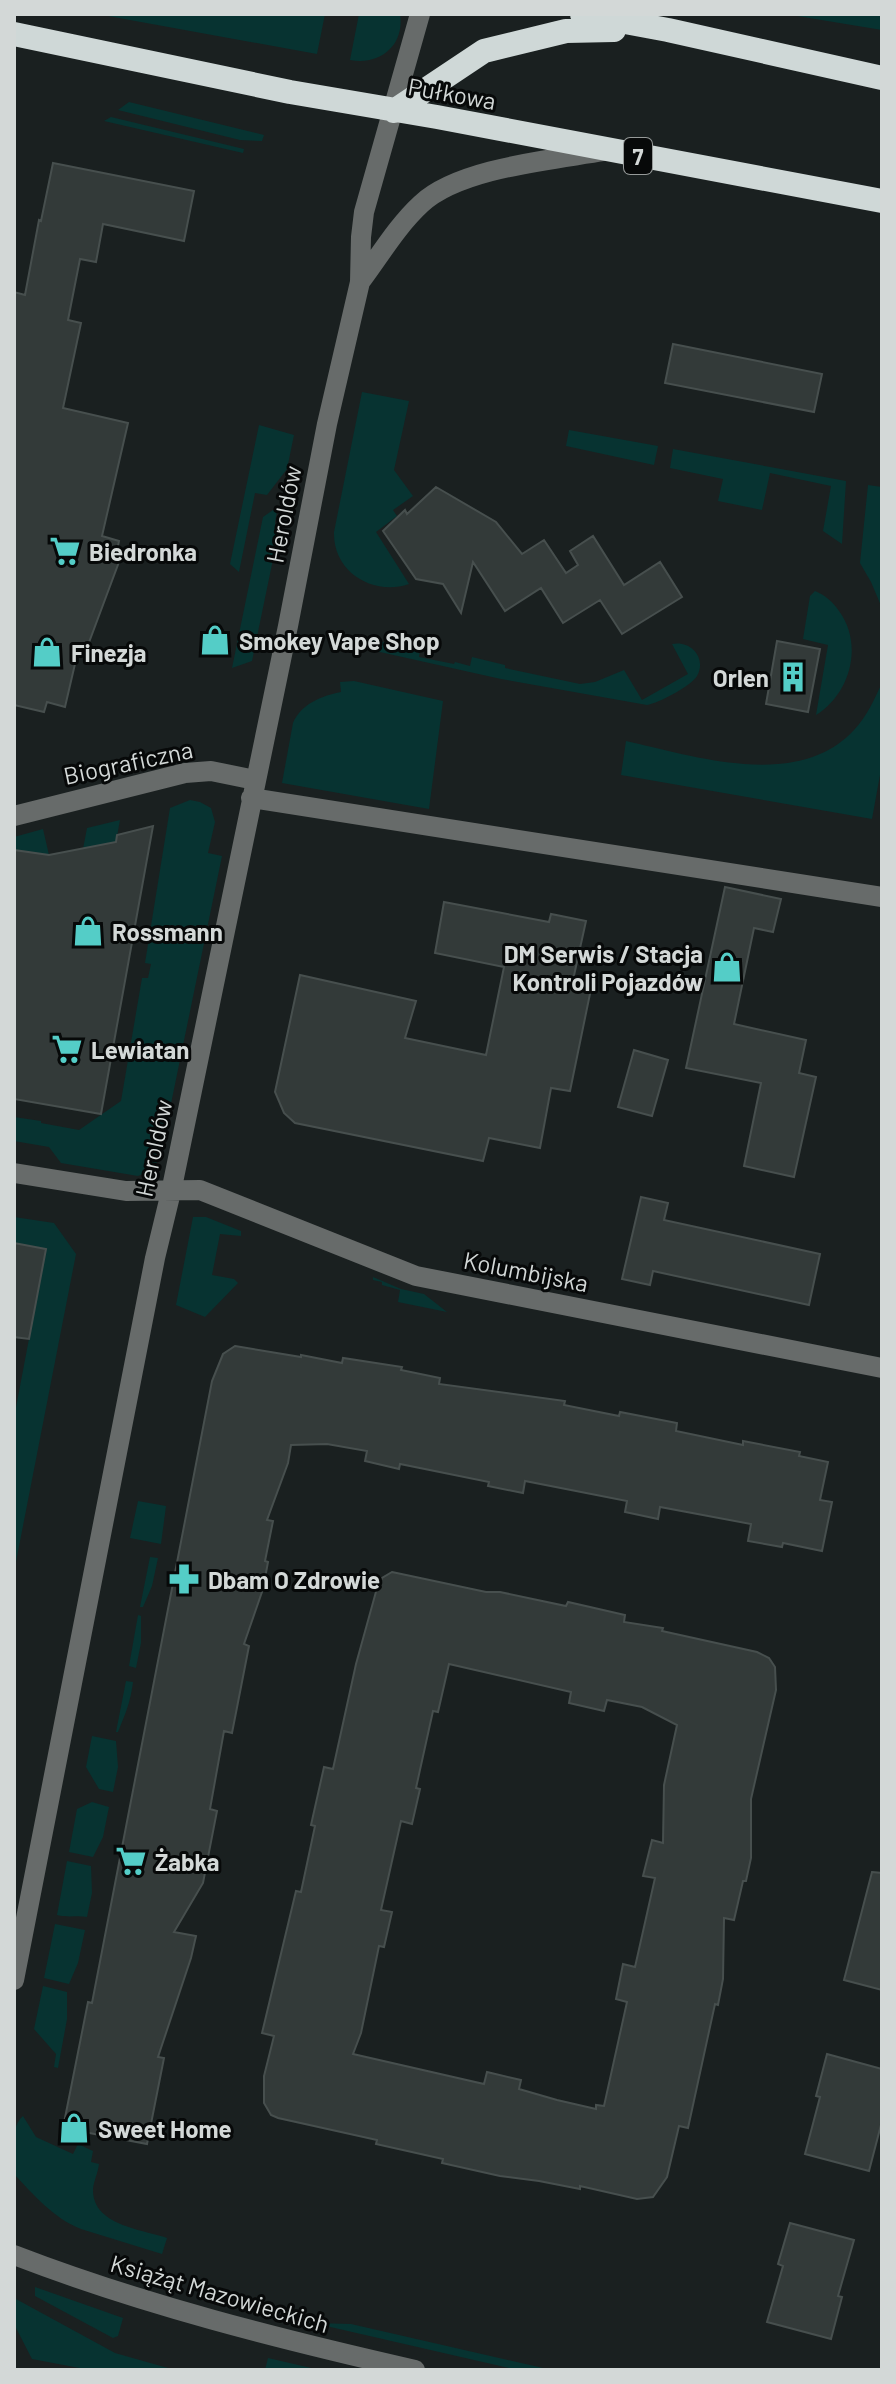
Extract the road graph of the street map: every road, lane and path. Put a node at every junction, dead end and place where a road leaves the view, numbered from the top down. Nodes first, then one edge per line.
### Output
1 (420, 14) edge
2 (582, 14) edge
3 (668, 30) junction
4 (14, 34) edge
5 (882, 78) edge
6 (394, 111) junction
7 (609, 150) junction
8 (882, 201) edge
9 (360, 282) junction
10 (253, 789) junction
11 (14, 816) edge
12 (882, 897) edge
13 (14, 1173) edge
14 (171, 1192) junction
15 (882, 1368) edge
16 (14, 1980) edge
17 (14, 2255) edge
18 (415, 2370) edge

1 - 6 street, Heroldów
2 - 3 highway
3 - 5 highway
3 - 6 highway
4 - 6 highway, Pułkowa / 7
6 - 7 highway, Pułkowa / 7
6 - 9 street, Heroldów
7 - 8 highway, Pułkowa / 7
7 - 9 street, Heroldów
9 - 10 street, Heroldów
10 - 11 street, Biograficzna
10 - 12 street, Biograficzna
10 - 14 street, Heroldów
13 - 14 street, Kolumbijska
14 - 15 street, Kolumbijska
14 - 16 street, Heroldów
17 - 18 street, Książąt Mazowieckich

